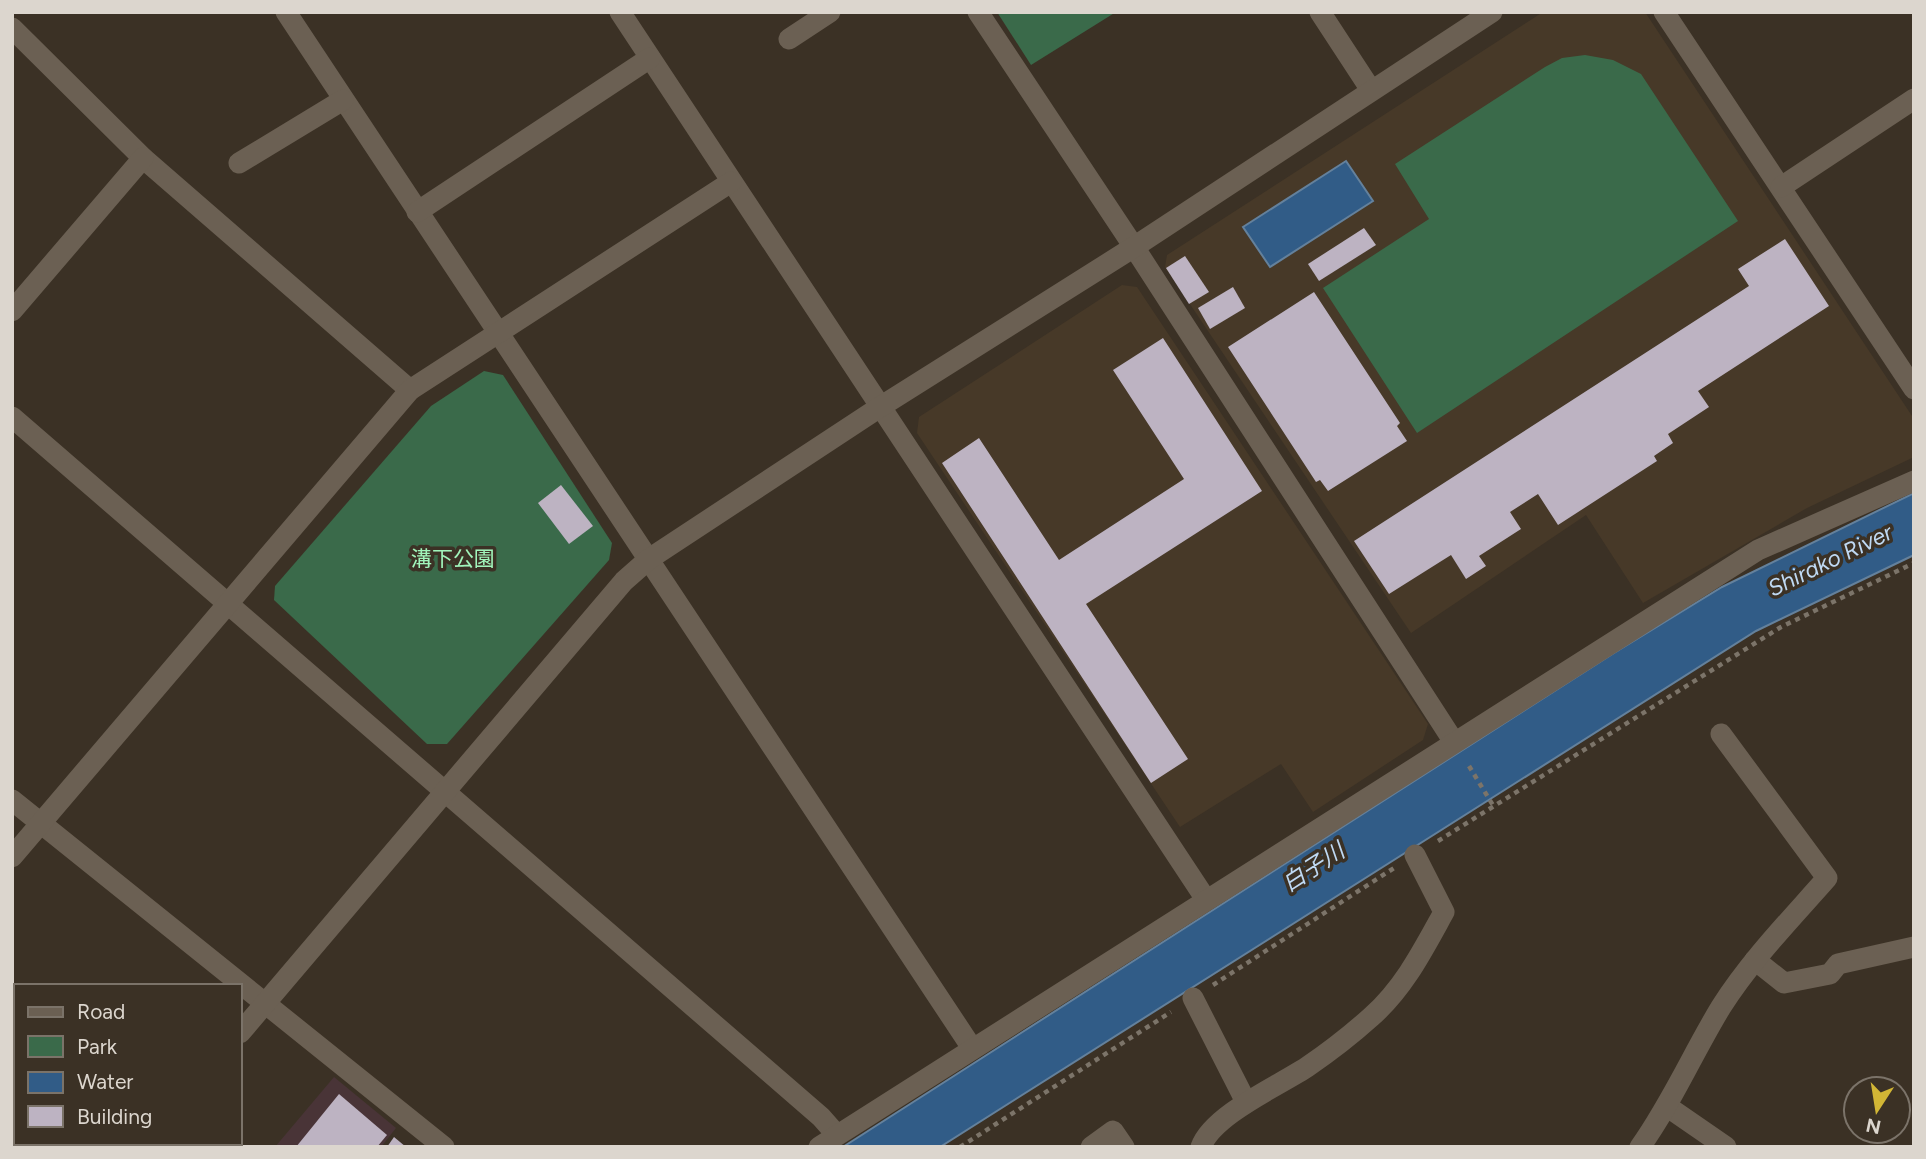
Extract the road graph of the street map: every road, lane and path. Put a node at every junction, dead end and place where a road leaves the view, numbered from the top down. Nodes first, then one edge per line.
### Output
1 (286, 12) edge
2 (620, 12) edge
3 (830, 12) edge
4 (978, 12) edge
5 (1320, 12) edge
6 (1492, 12) edge
7 (1664, 12) edge
8 (12, 28) edge
9 (789, 39) dead end
10 (650, 58) junction
11 (1371, 90) junction
12 (1914, 99) edge
13 (343, 100) junction
14 (143, 158) junction
15 (239, 163) dead end
16 (731, 182) junction
17 (1781, 187) junction
18 (417, 212) junction
19 (1134, 247) junction
20 (12, 311) edge
21 (498, 333) junction
22 (1914, 389) edge
23 (410, 390) junction
24 (880, 407) junction
25 (12, 416) edge
26 (1914, 481) edge
27 (649, 559) junction
28 (228, 603) junction
29 (1721, 734) dead end
30 (1454, 742) junction
31 (444, 790) junction
32 (12, 800) edge
33 (1494, 807) dead end
34 (41, 824) junction
35 (1415, 855) dead end
36 (12, 857) edge
37 (1205, 898) junction
38 (1914, 947) edge
39 (1755, 960) junction
40 (1193, 998) dead end
41 (266, 1003) junction
42 (242, 1031) edge
43 (972, 1048) junction
44 (1247, 1102) junction
45 (1668, 1107) junction
46 (827, 1141) edge
47 (444, 1147) edge
48 (1091, 1147) edge
49 (1124, 1147) edge
50 (1201, 1147) edge
51 (1640, 1147) edge
52 (1726, 1147) edge

1 - 13 street
2 - 10 street
3 - 9 street
4 - 19 street
5 - 11 street
6 - 11 street
7 - 17 street
8 - 14 street
10 - 16 street
10 - 18 street
11 - 19 street
12 - 17 street
13 - 15 street
13 - 18 street
14 - 20 street
14 - 23 street
16 - 21 street
16 - 24 street
17 - 22 street
18 - 21 street
19 - 24 street
19 - 30 street
21 - 23 street
21 - 27 street
23 - 28 street
24 - 27 street
24 - 37 street
25 - 28 street
26 - 30 street
27 - 31 street
27 - 43 street
28 - 31 street
28 - 34 street
29 - 39 street
30 - 33 path
30 - 37 street
31 - 41 street
31 - 46 street
32 - 34 street
34 - 36 street
34 - 41 street
35 - 44 street
37 - 43 street
38 - 39 street
39 - 45 street
40 - 44 street
41 - 42 street
41 - 47 street
43 - 46 street
44 - 50 street
45 - 51 street
45 - 52 street
48 - 49 street

